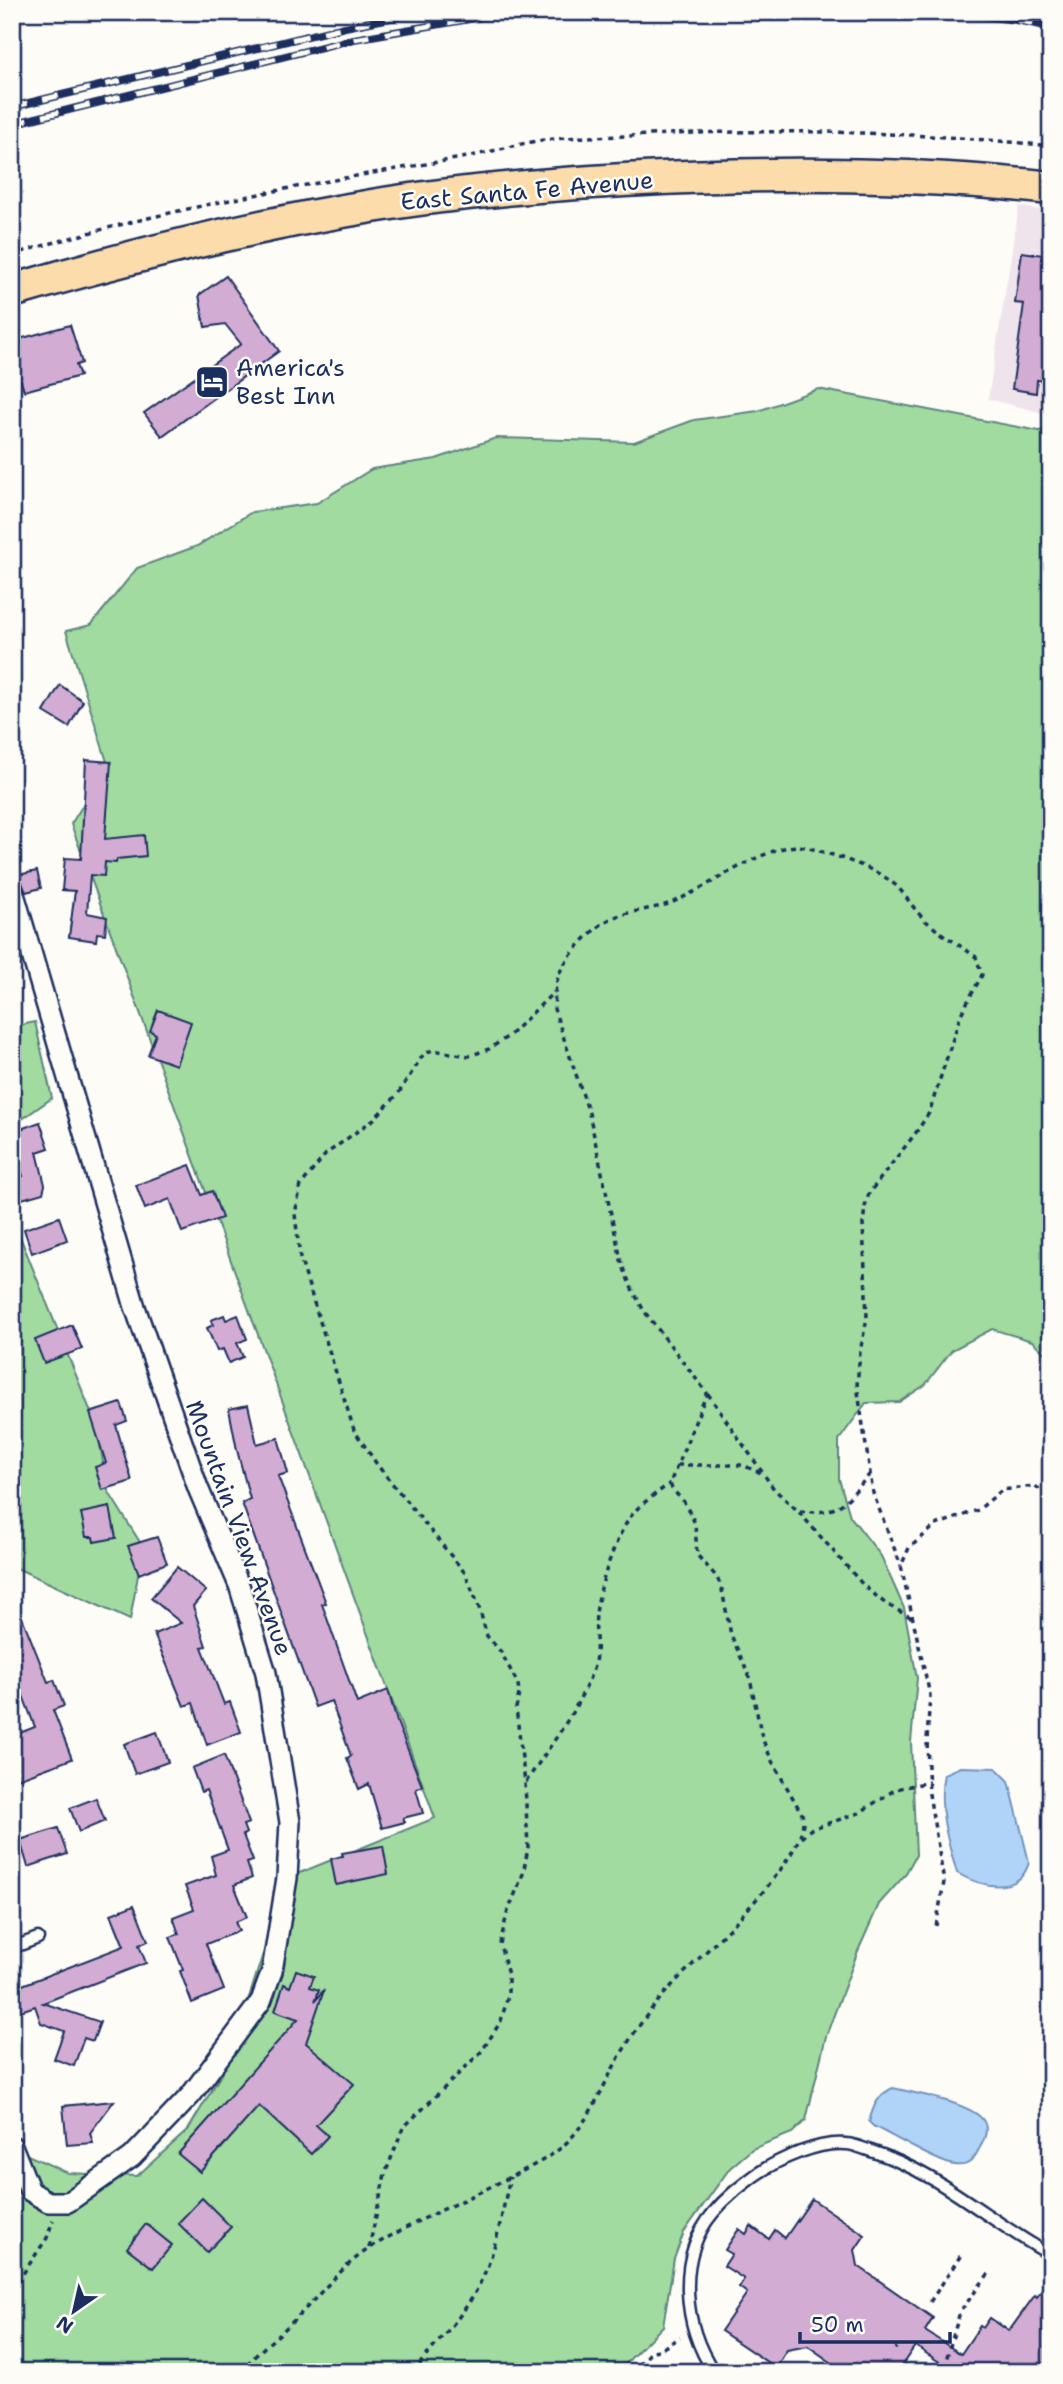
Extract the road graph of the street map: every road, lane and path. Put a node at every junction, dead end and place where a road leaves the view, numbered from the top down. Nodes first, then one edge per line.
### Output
1 (1051, 188) edge
2 (12, 291) edge
3 (12, 887) edge
4 (555, 990) junction
5 (707, 1393) junction
6 (677, 1465) junction
7 (870, 1474) junction
8 (765, 1477) junction
9 (670, 1483) junction
10 (1051, 1495) edge
11 (798, 1510) junction
12 (901, 1566) junction
13 (914, 1619) junction
14 (929, 1782) junction
15 (525, 1783) junction
16 (800, 1839) junction
17 (936, 1926) dead end
18 (38, 1938) dead end
19 (12, 1948) edge
20 (12, 2146) edge
21 (510, 2177) junction
22 (60, 2202) junction
23 (369, 2248) junction
24 (961, 2255) dead end
25 (1051, 2255) edge
26 (989, 2273) dead end
27 (12, 2290) edge
28 (930, 2302) dead end
29 (694, 2328) junction
30 (944, 2367) dead end
31 (241, 2372) edge
32 (413, 2372) edge
33 (633, 2372) edge
34 (715, 2372) edge

1 - 2 main road, East Santa Fe Avenue
3 - 22 street, Mountain View Avenue
4 - 5 path
4 - 7 path
4 - 15 path
5 - 6 path
5 - 8 path
6 - 8 path
6 - 9 path
7 - 11 path
7 - 12 path
8 - 11 path
9 - 15 path
9 - 16 path
10 - 12 path
11 - 13 path
12 - 13 path
13 - 14 path
14 - 16 path
14 - 17 path
15 - 23 path
16 - 21 path
18 - 19 lane
20 - 22 street
21 - 23 path
21 - 32 path
22 - 27 path
23 - 31 path
24 - 28 path
25 - 29 lane
26 - 30 path
29 - 33 path
29 - 34 lane

